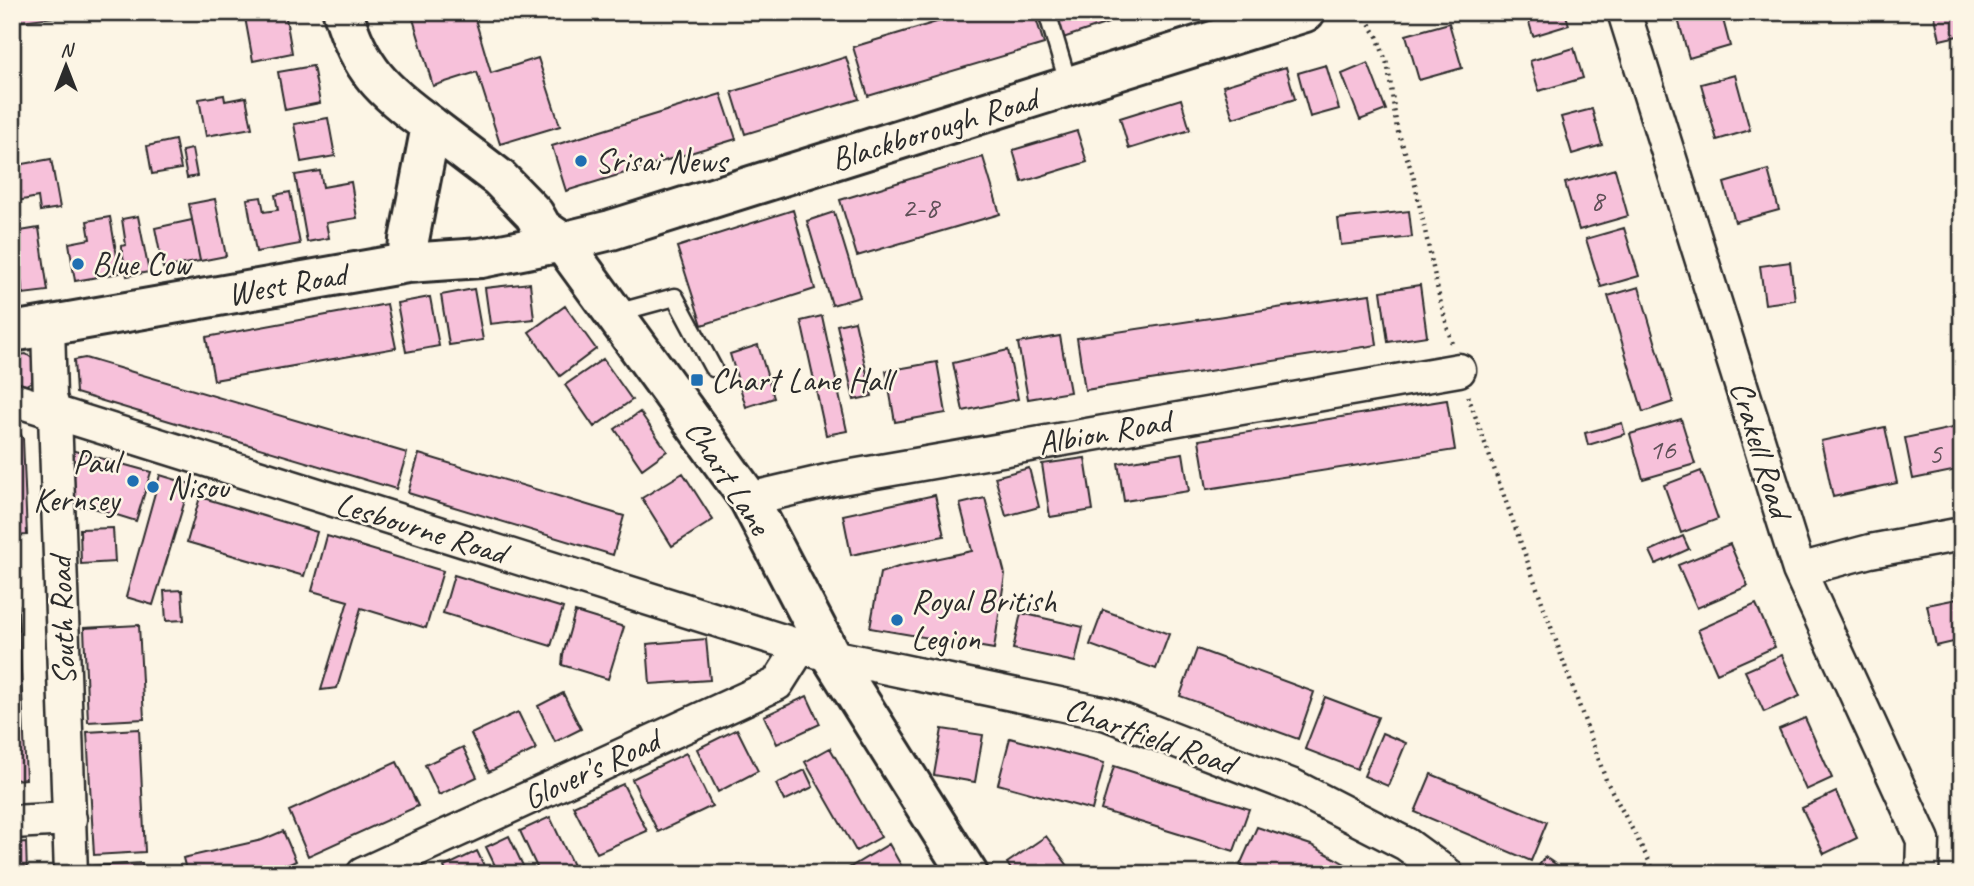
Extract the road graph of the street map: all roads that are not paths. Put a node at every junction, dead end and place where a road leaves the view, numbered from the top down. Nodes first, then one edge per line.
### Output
1 (343, 12) edge
2 (1047, 12) edge
3 (1304, 12) edge
4 (1624, 12) edge
5 (1069, 86) junction
6 (431, 126) junction
7 (562, 242) junction
8 (407, 263) junction
9 (614, 314) junction
10 (30, 329) edge
11 (713, 368) dead end
12 (1459, 370) road end
13 (12, 399) edge
14 (55, 414) junction
15 (749, 499) junction
16 (1962, 534) edge
17 (1799, 570) junction
18 (816, 651) junction
19 (70, 819) junction
20 (12, 822) edge
21 (71, 874) edge
22 (363, 874) edge
23 (968, 874) edge
24 (1447, 874) edge
25 (1922, 874) edge

1 - 6 main road, Chart Lane
2 - 5 lane
3 - 5 main road, Blackborough Road
4 - 17 street, Crakell Road
5 - 7 main road, Blackborough Road
6 - 7 main road, Chart Lane
6 - 8 main road
7 - 8 main road, West Road
7 - 9 main road, Chart Lane
8 - 10 main road, West Road
9 - 11 lane
9 - 15 main road, Chart Lane
10 - 14 street, South Road
12 - 15 street, Albion Road
13 - 14 street, Lesbourne Road
14 - 18 street, Lesbourne Road
14 - 19 street, South Road
15 - 18 main road, Chart Lane
16 - 17 street
17 - 25 street, Crakell Road
18 - 22 street, Glover's Road
18 - 23 main road, Chart Lane
18 - 24 street, Chartfield Road
19 - 20 street
19 - 21 street, South Road

